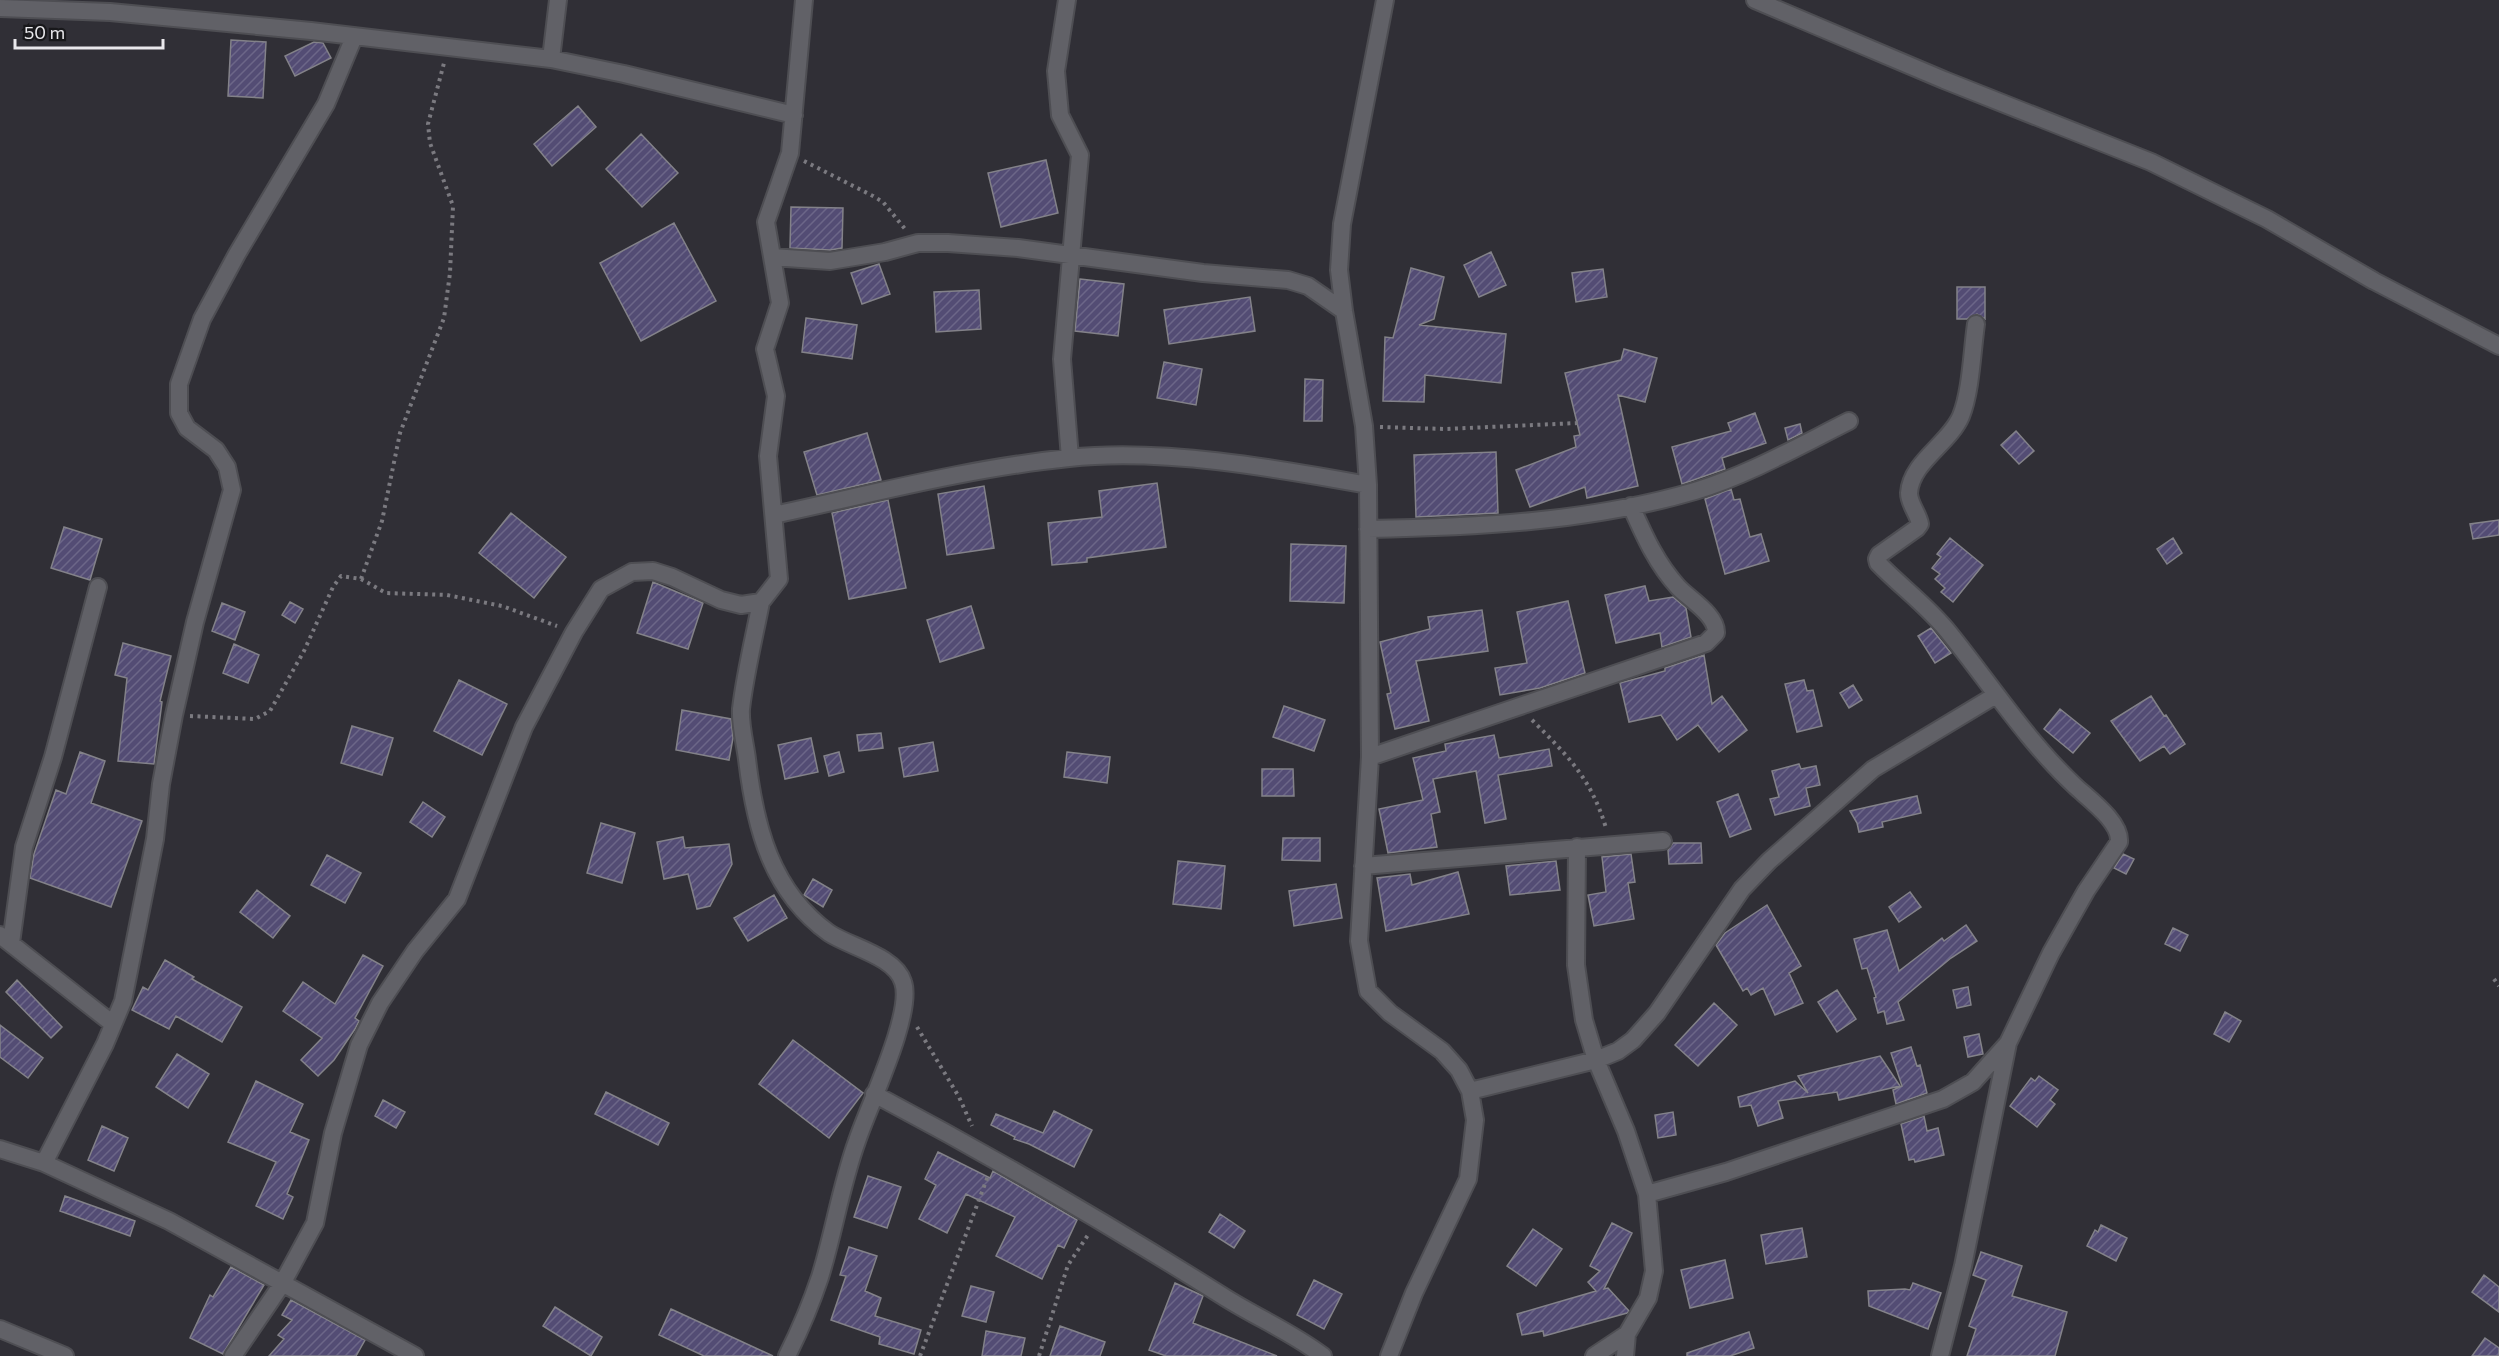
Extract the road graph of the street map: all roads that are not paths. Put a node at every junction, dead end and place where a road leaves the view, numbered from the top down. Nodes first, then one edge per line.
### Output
1 (558, 0) edge
2 (804, 0) edge
3 (1067, 0) edge
4 (1385, 0) edge
5 (1755, 0) edge
6 (110, 6) edge
7 (0, 8) edge
8 (354, 37) junction
9 (551, 59) junction
10 (794, 115) junction
11 (1070, 256) junction
12 (772, 257) junction
13 (1344, 311) junction
14 (1977, 324) dead end
15 (2499, 346) edge
16 (1849, 421) dead end
17 (1070, 458) junction
18 (1368, 485) junction
19 (1631, 506) junction
20 (774, 515) junction
21 (1368, 529) junction
22 (98, 587) dead end
23 (761, 602) junction
24 (1996, 695) junction
25 (1370, 757) junction
26 (1663, 841) dead end
27 (1577, 847) junction
28 (1363, 866) junction
29 (6, 939) edge
30 (113, 1024) junction
31 (2008, 1043) junction
32 (1596, 1060) junction
33 (1470, 1091) junction
34 (874, 1094) junction
35 (0, 1149) edge
36 (44, 1163) junction
37 (1647, 1194) junction
38 (282, 1284) junction
39 (0, 1329) edge
40 (1627, 1334) junction
41 (65, 1356) edge
42 (233, 1356) edge
43 (415, 1356) edge
44 (787, 1356) edge
45 (1323, 1356) edge
46 (1389, 1356) edge
47 (1594, 1356) edge
48 (1625, 1356) edge
49 (1940, 1356) edge

1 - 9 street
2 - 10 street
3 - 11 street
4 - 13 street
5 - 15 street
6 - 7 street
6 - 8 street
8 - 9 street
8 - 30 street
9 - 10 street
10 - 12 street
11 - 12 street
11 - 13 street
11 - 17 street
12 - 20 street
13 - 18 street
14 - 24 street
16 - 19 street
17 - 18 street
17 - 20 street
18 - 21 street
19 - 21 street
19 - 25 street
20 - 23 street
21 - 25 street
22 - 29 street
23 - 34 street
23 - 38 street
24 - 31 street
24 - 32 street
25 - 28 street
26 - 27 street
27 - 28 street
27 - 32 street
28 - 33 street
29 - 30 street
30 - 36 street
31 - 37 street
31 - 49 street
32 - 33 street
32 - 37 street
33 - 46 street
34 - 44 street
34 - 45 street
35 - 36 street
36 - 38 street
37 - 40 street
38 - 42 street
38 - 43 street
39 - 41 street
40 - 47 street
40 - 48 street

